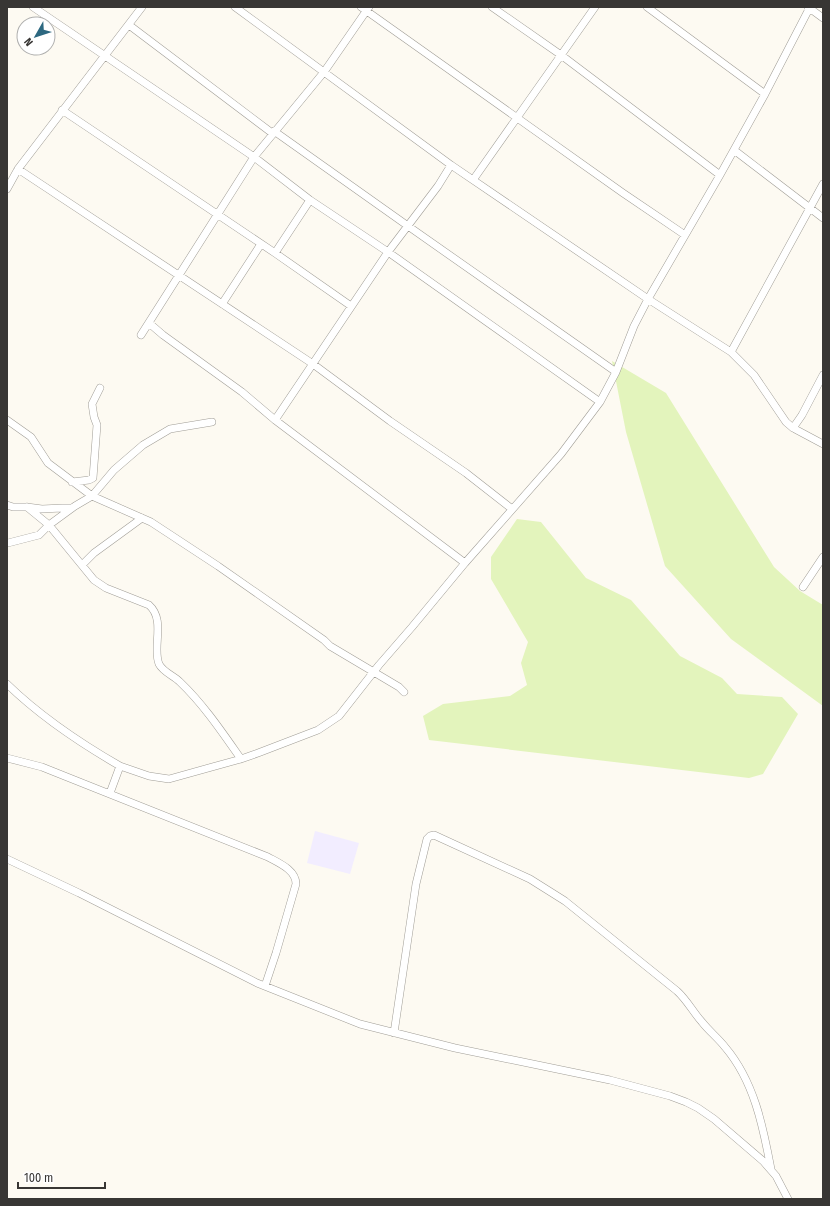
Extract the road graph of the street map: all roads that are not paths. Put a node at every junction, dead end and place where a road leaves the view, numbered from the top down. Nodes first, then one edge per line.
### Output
1 (33, 7) edge
2 (142, 7) edge
3 (235, 7) edge
4 (492, 7) edge
5 (595, 7) edge
6 (647, 7) edge
7 (809, 7) edge
8 (366, 8) edge
9 (823, 18) edge
10 (129, 25) junction
11 (105, 55) junction
12 (562, 55) junction
13 (324, 72) junction
14 (765, 94) junction
15 (62, 110) junction
16 (518, 118) junction
17 (273, 132) junction
18 (734, 150) junction
19 (254, 157) junction
20 (451, 165) junction
21 (18, 169) junction
22 (720, 176) junction
23 (473, 180) junction
24 (823, 184) edge
25 (7, 189) edge
26 (310, 200) junction
27 (809, 208) junction
28 (218, 215) junction
29 (823, 218) edge
30 (408, 226) junction
31 (685, 235) junction
32 (261, 244) junction
33 (388, 252) junction
34 (275, 253) junction
35 (178, 275) junction
36 (648, 299) junction
37 (222, 304) junction
38 (351, 306) junction
39 (149, 323) junction
40 (141, 335) dead end
41 (731, 352) junction
42 (313, 364) junction
43 (616, 372) junction
44 (823, 375) edge
45 (100, 388) dead end
46 (600, 402) junction
47 (7, 420) edge
48 (275, 420) junction
49 (212, 422) dead end
50 (793, 428) junction
51 (823, 444) edge
52 (72, 482) junction
53 (92, 496) junction
54 (7, 505) edge
55 (27, 507) junction
56 (72, 508) junction
57 (512, 509) junction
58 (142, 518) junction
59 (48, 525) junction
60 (8, 543) edge
61 (823, 557) edge
62 (465, 563) junction
63 (82, 565) junction
64 (803, 588) dead end
65 (374, 672) junction
66 (7, 684) edge
67 (404, 692) dead end
68 (7, 758) edge
69 (241, 759) junction
70 (120, 766) junction
71 (110, 793) junction
72 (7, 859) edge
73 (265, 986) junction
74 (394, 1033) junction
75 (771, 1169) junction
76 (788, 1199) edge

1 - 11 street
2 - 10 street
3 - 13 street
4 - 12 street
5 - 12 street
6 - 14 street
7 - 9 street
7 - 14 street
8 - 13 street
8 - 16 street
10 - 11 street
10 - 17 street
11 - 15 street
11 - 19 street
12 - 16 street
12 - 22 street
13 - 17 street
13 - 20 street
14 - 18 street
15 - 21 street
15 - 28 street
16 - 23 street
16 - 31 street
17 - 19 street
17 - 30 street
18 - 22 street
18 - 27 street
19 - 26 street
19 - 28 street
20 - 23 street
20 - 30 street
21 - 25 street
21 - 35 street
22 - 31 street
23 - 36 street
24 - 27 street
26 - 33 street
26 - 34 street
27 - 29 street
27 - 41 street
28 - 32 street
28 - 35 street
30 - 33 street
30 - 43 street
31 - 36 street
32 - 34 street
32 - 37 street
33 - 38 street
33 - 46 street
34 - 38 street
35 - 37 street
35 - 39 street
36 - 41 street
36 - 43 street
37 - 42 street
38 - 42 street
39 - 40 street
39 - 48 street
41 - 50 street
42 - 48 street
42 - 57 street
43 - 46 street
44 - 50 street
45 - 52 street
46 - 57 street
47 - 52 street
48 - 62 street
49 - 53 street
50 - 51 street
52 - 53 street
53 - 56 street
53 - 58 street
54 - 55 street
55 - 56 street
55 - 59 street
56 - 59 street
57 - 62 street
58 - 63 street
58 - 65 street
59 - 60 street
59 - 63 street
61 - 64 street
62 - 65 street
63 - 69 street
65 - 67 street
65 - 69 street
66 - 70 street
68 - 71 street
69 - 70 street
70 - 71 street
71 - 73 street
72 - 73 street
73 - 74 street
74 - 75 street
74 - 75 street
75 - 76 street

